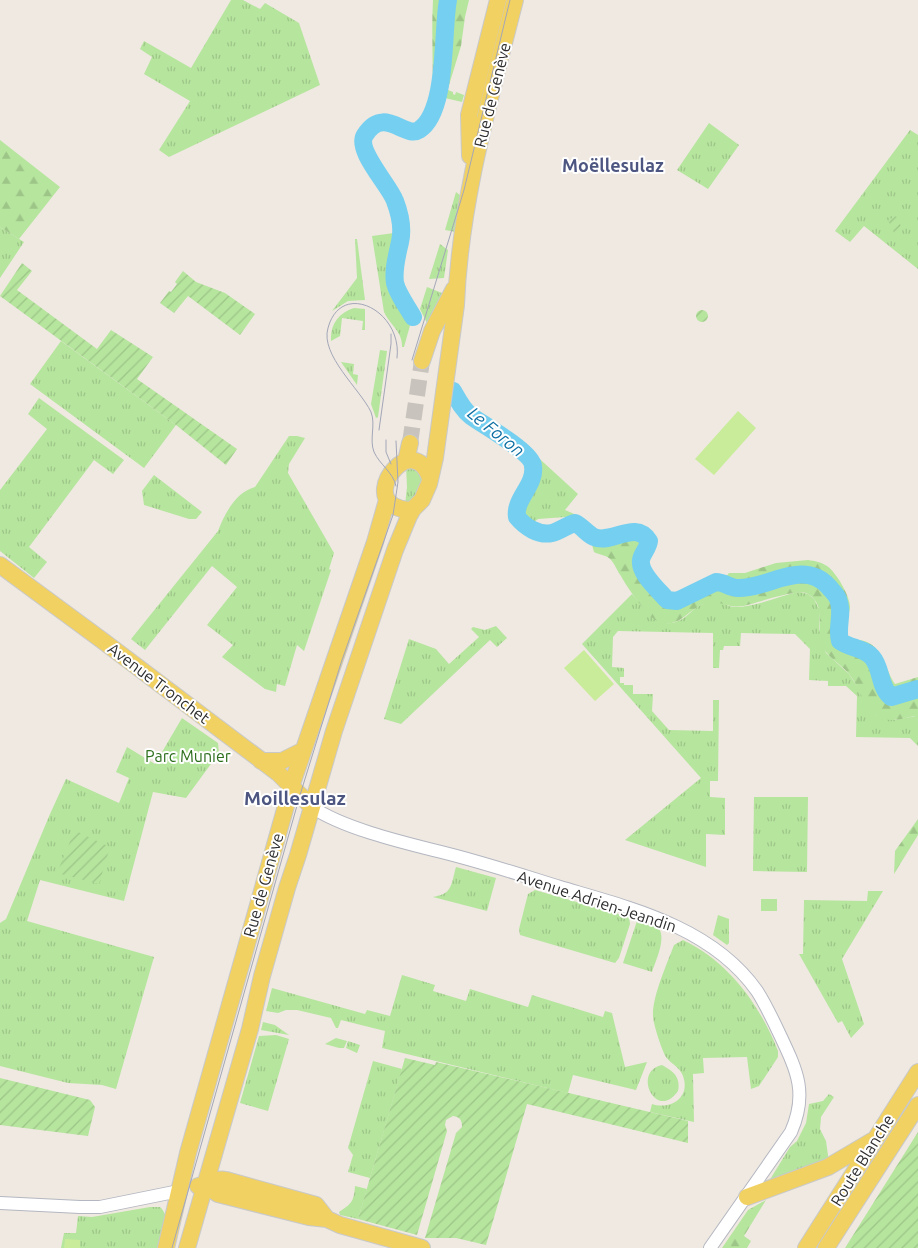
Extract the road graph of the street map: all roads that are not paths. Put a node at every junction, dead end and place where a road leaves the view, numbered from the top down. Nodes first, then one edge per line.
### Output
1 (498, 0) edge
2 (516, 0) edge
3 (474, 153) junction
4 (456, 285) junction
5 (452, 335) junction
6 (430, 336) junction
7 (422, 361) tunnel mouth
8 (410, 443) tunnel mouth
9 (406, 461) junction
10 (430, 478) junction
11 (387, 500) junction
12 (413, 509) junction
13 (0, 565) edge
14 (302, 752) junction
15 (261, 760) junction
16 (292, 786) junction
17 (312, 807) junction
18 (918, 1072) edge
19 (915, 1109) edge
20 (876, 1138) junction
21 (205, 1185) junction
22 (179, 1191) junction
23 (746, 1198) junction
24 (0, 1203) edge
25 (166, 1248) edge
26 (187, 1248) edge
27 (422, 1248) edge
28 (710, 1248) edge
29 (806, 1248) edge
30 (826, 1248) edge

1 - 3 main road, Rue de Genève
2 - 3 main road, Rue de Genève
3 - 4 main road, Rue de Genève
4 - 5 main road, Rue de Genève
4 - 6 main road, Rue de Genève
5 - 6 main road
5 - 10 main road, Rue de Genève
6 - 7 main road, Rue de Genève
8 - 9 main road
9 - 10 main road
9 - 11 main road, Rue de Genève
10 - 12 main road, Rue de Genève
11 - 12 main road
11 - 14 main road, Rue de Genève
12 - 17 main road, Rue de Genève
13 - 15 main road, Avenue Tronchet
14 - 15 main road
14 - 16 main road, Rue de Genève
15 - 16 main road, Avenue Tronchet
16 - 17 main road, Avenue Tronchet
16 - 22 main road, Rue de Genève
17 - 21 main road, Rue de Genève
17 - 23 street, Avenue Adrien-Jeandin
18 - 20 main road, Route Blanche
19 - 30 main road, Route Blanche
20 - 23 main road
20 - 29 main road, Route Blanche
21 - 22 main road
21 - 26 main road, Rue de Genève
21 - 27 main road
22 - 24 street
22 - 25 main road, Rue de Genève
23 - 28 street, Avenue Adrien-Jeandin

